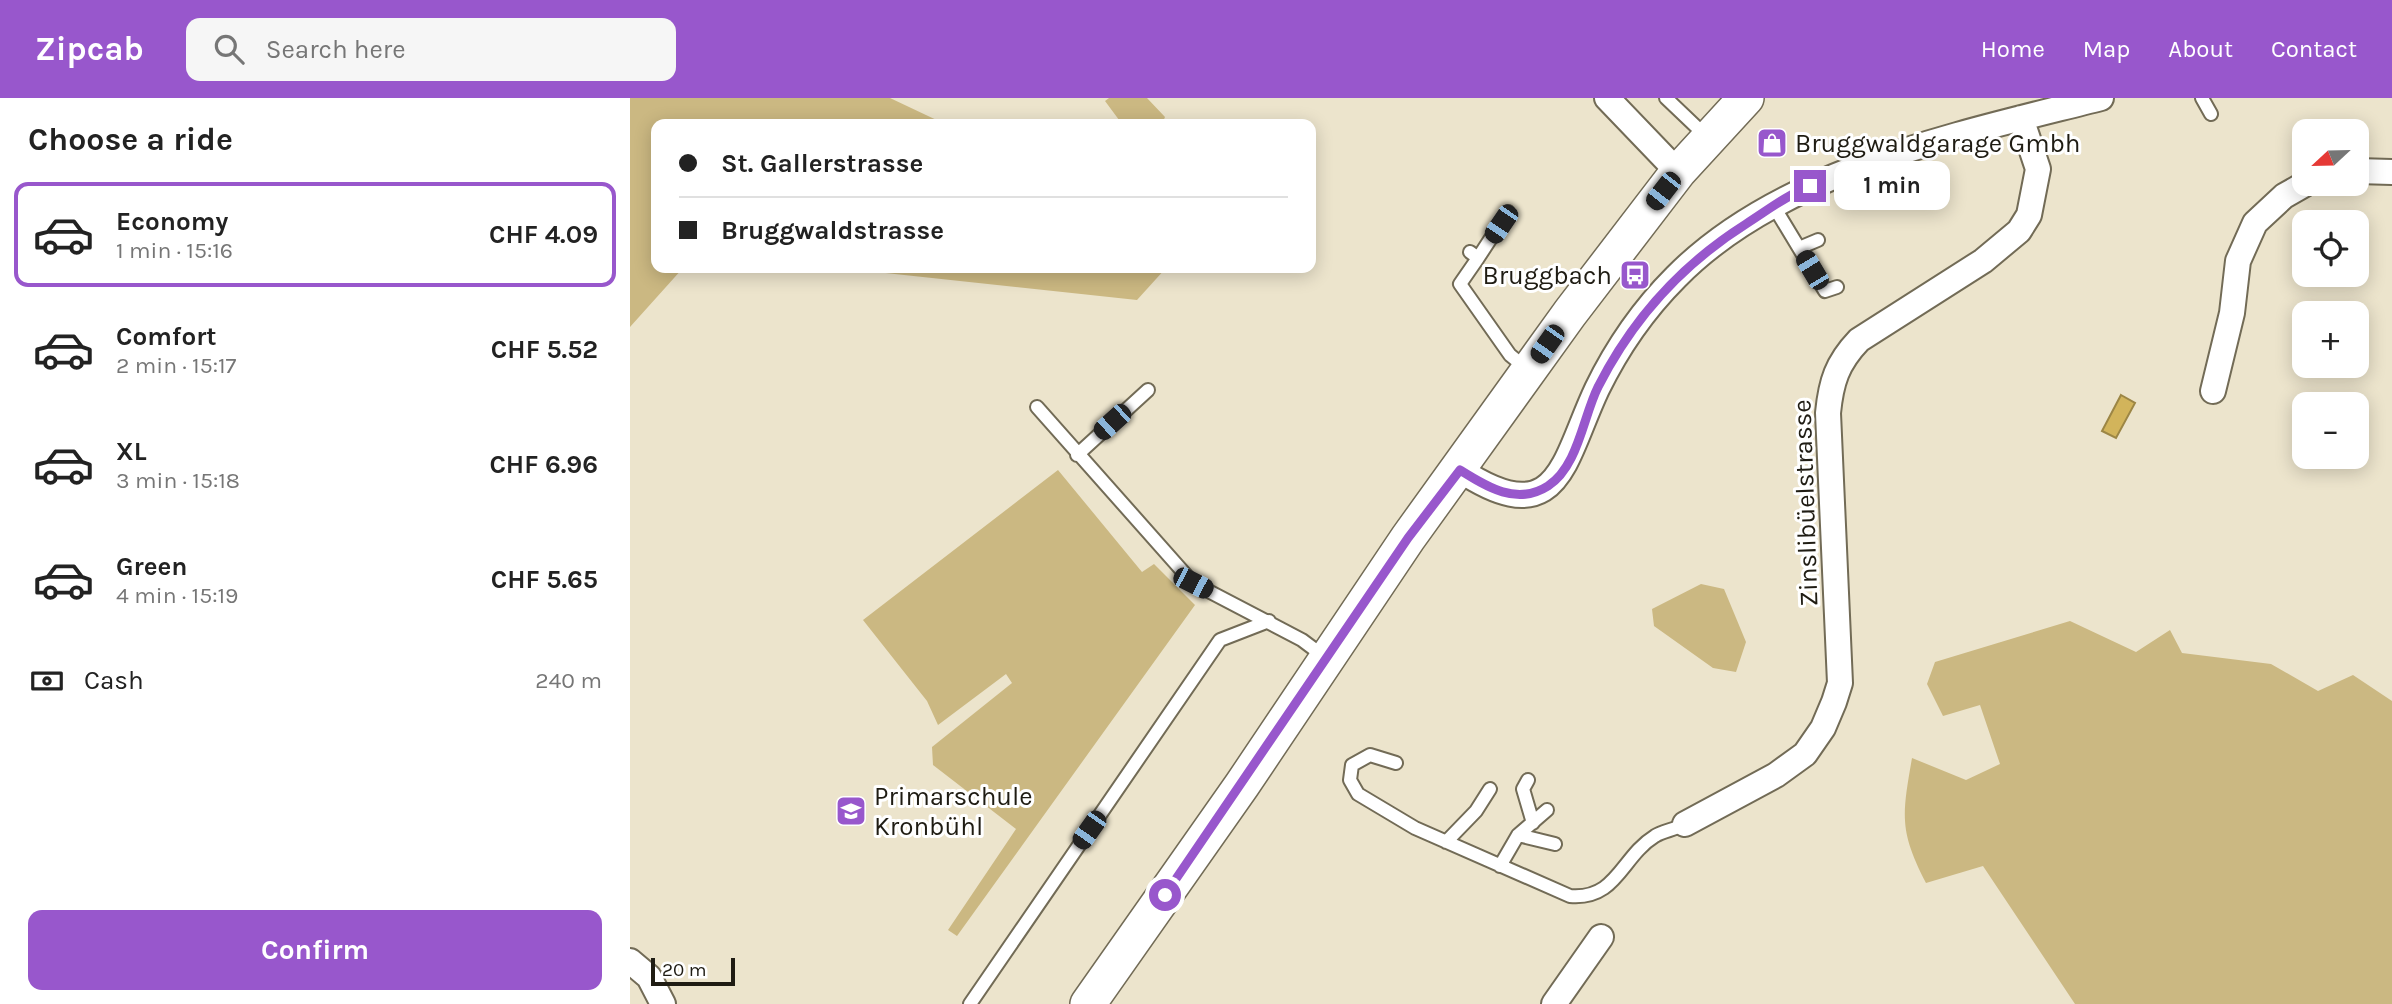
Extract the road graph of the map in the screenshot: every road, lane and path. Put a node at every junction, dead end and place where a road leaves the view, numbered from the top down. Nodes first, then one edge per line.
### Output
1 (1666, 98) edge
2 (1746, 98) edge
3 (2101, 98) edge
4 (2202, 98) edge
5 (1606, 99) edge
6 (2211, 114) dead end
7 (2021, 118) junction
8 (1708, 138) junction
9 (2370, 171) edge
10 (2392, 172) edge
11 (1678, 173) junction
12 (2292, 191) edge
13 (1773, 205) junction
14 (1508, 212) dead end
15 (1818, 240) dead end
16 (1799, 248) junction
17 (1837, 286) dead end
18 (1529, 371) junction
19 (1148, 390) dead end
20 (2213, 391) dead end
21 (1037, 407) dead end
22 (1077, 455) junction
23 (1460, 470) junction
24 (1269, 621) junction
25 (1327, 659) junction
26 (1396, 762) dead end
27 (1528, 780) dead end
28 (1490, 789) dead end
29 (1547, 810) dead end
30 (1533, 823) junction
31 (1685, 824) joint
32 (1518, 835) junction
33 (1446, 842) junction
34 (1555, 844) dead end
35 (1500, 866) junction
36 (1601, 937) dead end
37 (630, 961) edge
38 (663, 1004) edge
39 (970, 1004) edge
40 (1088, 1004) edge
41 (1554, 1004) edge

1 - 8 lane
2 - 8 main road
3 - 7 street
4 - 6 lane
5 - 11 street
7 - 13 street
7 - 31 street, Zinslibüelstrasse
8 - 11 main road
9 - 10 street
11 - 18 main road
12 - 20 street
13 - 16 lane
13 - 23 street
14 - 18 lane
15 - 16 lane
16 - 17 lane
18 - 23 main road
19 - 22 lane
21 - 22 lane
22 - 24 lane
23 - 25 main road
24 - 25 lane
24 - 39 lane
25 - 40 main road
26 - 33 lane
27 - 30 lane
28 - 33 lane
29 - 30 lane
30 - 32 lane
31 - 35 lane
32 - 34 lane
32 - 35 lane
33 - 35 lane
36 - 41 street
37 - 38 street

